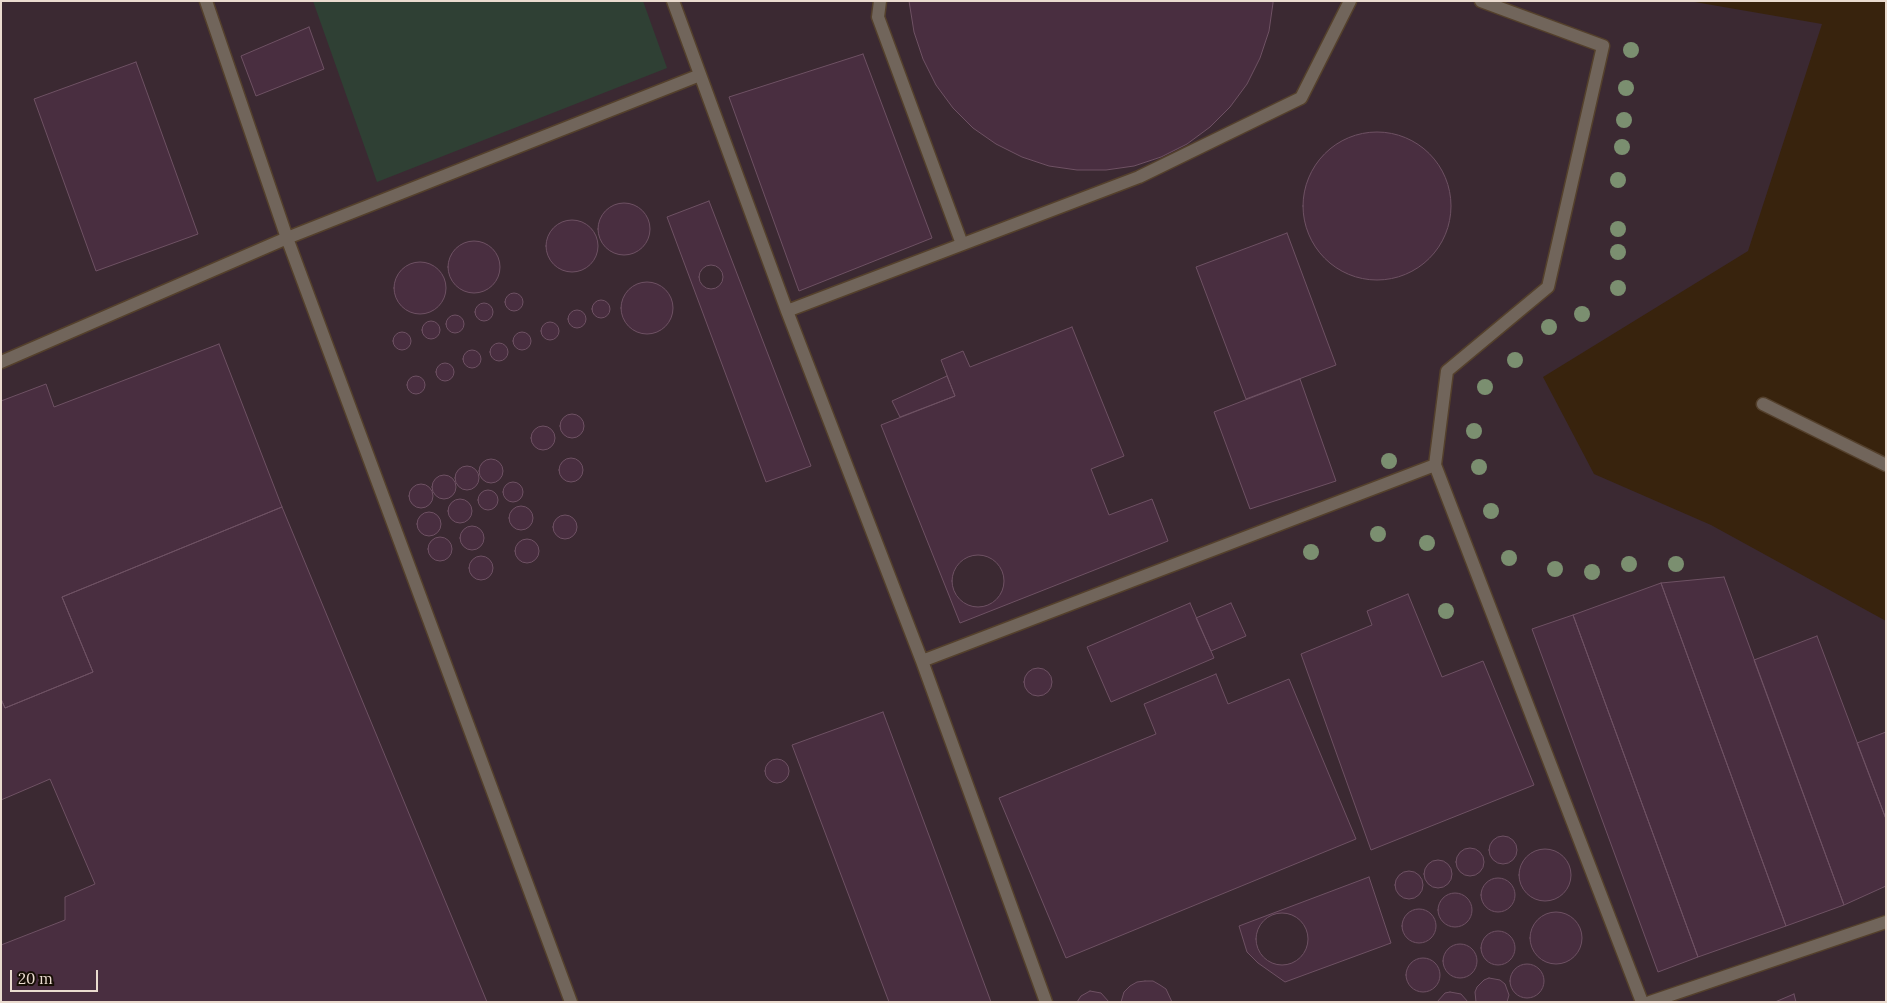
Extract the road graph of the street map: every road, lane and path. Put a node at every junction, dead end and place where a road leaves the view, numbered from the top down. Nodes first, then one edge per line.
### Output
1 (206, 1) edge
2 (673, 1) edge
3 (880, 1) edge
4 (1350, 1) edge
5 (1481, 1) edge
6 (700, 75) junction
7 (287, 238) junction
8 (962, 244) junction
9 (788, 311) junction
10 (1, 362) edge
11 (1763, 404) dead end
12 (1435, 465) junction
13 (1886, 465) edge
14 (922, 661) junction
15 (1886, 922) edge
16 (571, 1002) edge
17 (1046, 1002) edge
18 (1642, 1002) edge
19 (1650, 1002) edge

1 - 7 lane
2 - 6 lane
3 - 8 lane
4 - 8 lane
5 - 12 lane
6 - 7 lane
6 - 9 lane
7 - 10 lane
7 - 16 lane
8 - 9 lane
9 - 14 lane
11 - 13 lane
12 - 14 lane
12 - 18 lane
14 - 17 lane
15 - 19 lane

